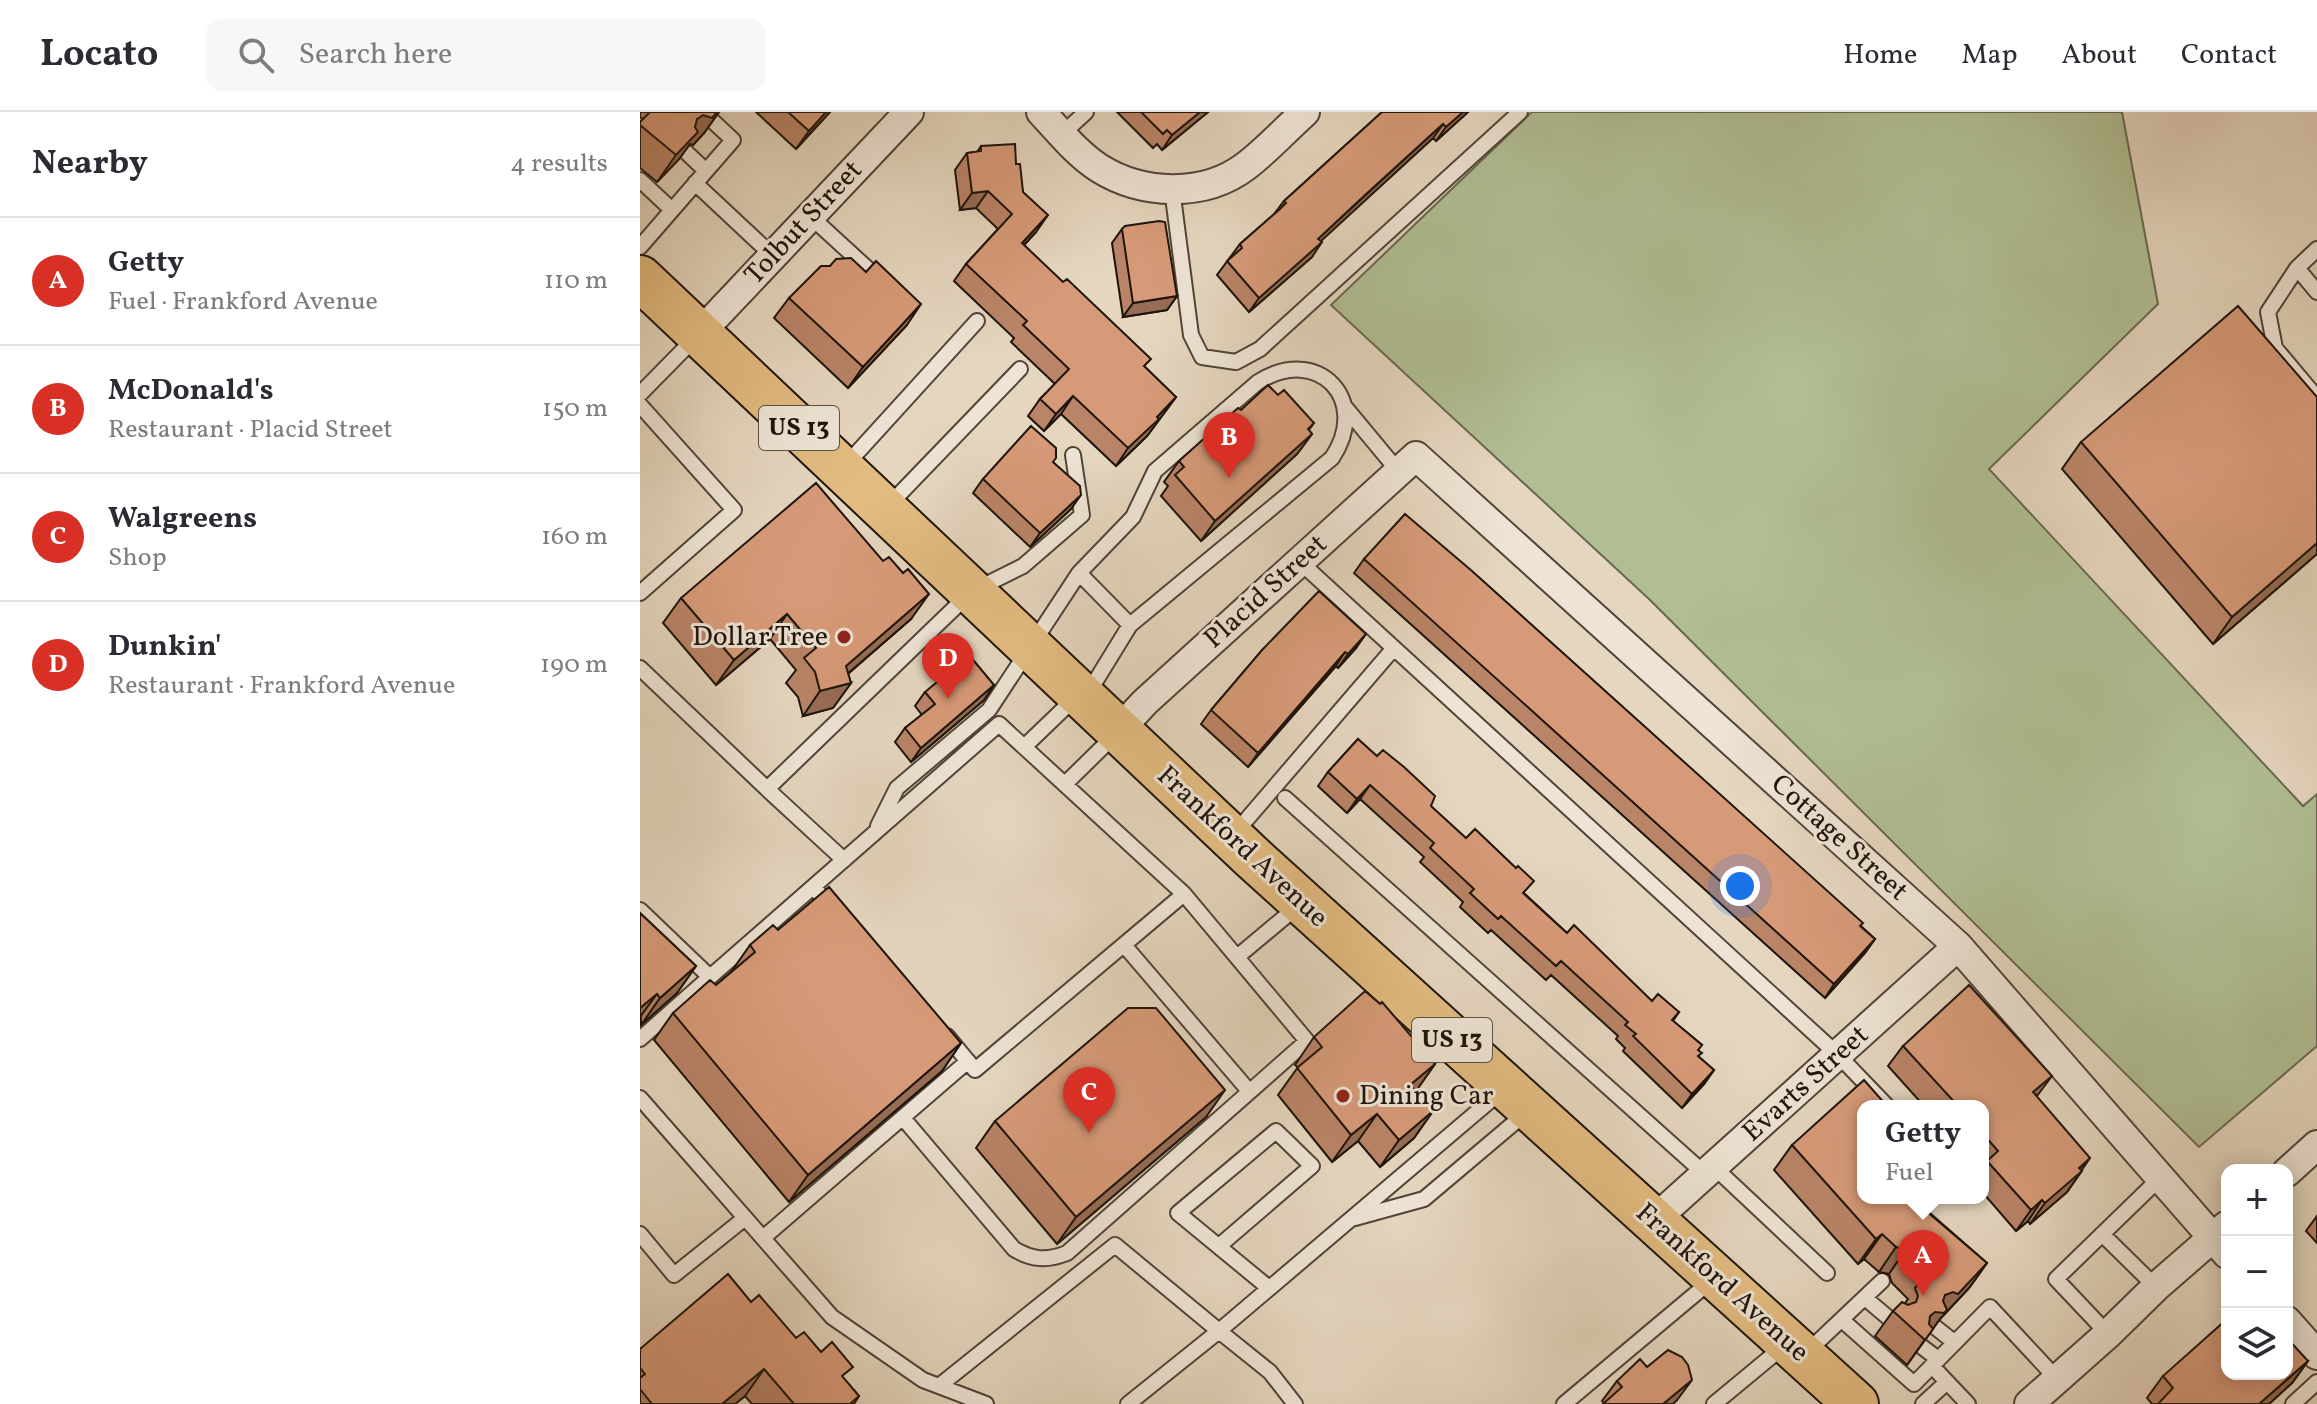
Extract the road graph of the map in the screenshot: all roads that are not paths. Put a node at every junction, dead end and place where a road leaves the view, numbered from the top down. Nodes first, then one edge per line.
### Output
1 (703, 112) edge
2 (909, 112) edge
3 (1041, 112) edge
4 (1086, 112) edge
5 (1305, 112) edge
6 (1520, 112) edge
7 (1062, 134) junction
8 (686, 152) edge
9 (706, 171) junction
10 (640, 180) edge
11 (695, 183) junction
12 (1172, 189) junction
13 (672, 210) junction
14 (810, 216) junction
15 (640, 247) edge
16 (2317, 249) edge
17 (773, 256) junction
18 (2297, 268) junction
19 (640, 278) edge
20 (889, 289) edge
21 (2317, 292) edge
22 (977, 321) dead end
23 (699, 334) junction
24 (1020, 369) dead end
25 (640, 394) edge
26 (2317, 398) edge
27 (640, 405) edge
28 (1345, 407) junction
29 (1073, 455) dead end
30 (1407, 464) junction
31 (842, 470) junction
32 (884, 510) junction
33 (1299, 561) junction
34 (1079, 573) junction
35 (971, 592) junction
36 (640, 593) edge
37 (1130, 625) junction
38 (1030, 648) junction
39 (1394, 648) junction
40 (640, 668) edge
41 (1082, 696) junction
42 (1118, 731) junction
43 (1024, 747) junction
44 (1065, 784) junction
45 (767, 789) junction
46 (1285, 798) dead end
47 (875, 833) junction
48 (1231, 837) junction
49 (844, 860) junction
50 (813, 887) junction
51 (1184, 894) junction
52 (1302, 903) junction
53 (640, 910) edge
54 (842, 917) edge
55 (1124, 945) junction
56 (1958, 946) junction
57 (1237, 957) junction
58 (710, 977) junction
59 (939, 1027) edge
60 (640, 1039) edge
61 (1838, 1055) junction
62 (968, 1061) junction
63 (1249, 1091) junction
64 (640, 1098) edge
65 (1517, 1099) junction
66 (1881, 1100) edge
67 (903, 1118) junction
68 (2317, 1145) edge
69 (2293, 1167) edge
70 (1709, 1171) junction
71 (2160, 1178) junction
72 (745, 1218) junction
73 (1350, 1220) junction
74 (1653, 1221) junction
75 (640, 1234) edge
76 (2102, 1234) junction
77 (763, 1238) junction
78 (2221, 1238) edge
79 (2221, 1240) edge
80 (1219, 1246) junction
81 (1827, 1273) dead end
82 (1715, 1277) junction
83 (1882, 1281) dead end
84 (2156, 1287) junction
85 (1269, 1288) junction
86 (1865, 1298) junction
87 (1842, 1320) junction
88 (1891, 1320) edge
89 (1935, 1327) edge
90 (2293, 1328) edge
91 (1219, 1331) junction
92 (2108, 1334) junction
93 (1954, 1342) junction
94 (1921, 1346) edge
95 (1796, 1349) junction
96 (2317, 1355) edge
97 (1935, 1362) junction
98 (2057, 1379) junction
99 (1947, 1382) junction
100 (2317, 1382) edge
101 (939, 1386) junction
102 (979, 1403) edge
103 (1128, 1404) edge
104 (1295, 1404) edge
105 (1564, 1404) edge
106 (1714, 1404) edge
107 (1856, 1404) edge
108 (1923, 1404) edge
109 (1968, 1404) edge
110 (2029, 1404) edge
111 (2293, 1404) edge

1 - 9 lane
2 - 14 street, Tolbut Street
3 - 7 street
4 - 7 lane
5 - 12 street
6 - 12 lane
7 - 12 street
8 - 9 lane
9 - 11 lane
10 - 13 lane
11 - 13 lane
11 - 17 lane
13 - 15 lane
14 - 17 street, Tolbut Street
14 - 20 lane
16 - 18 lane
17 - 23 street, Tolbut Street
18 - 21 lane
18 - 26 lane
19 - 23 main road, Frankford Avenue / US 13
22 - 31 lane
23 - 25 lane
23 - 31 main road, Frankford Avenue / US 13
24 - 32 lane
27 - 36 lane
28 - 30 lane
28 - 34 lane
28 - 37 lane
29 - 35 lane
30 - 33 street, Placid Street
30 - 56 street, Cottage Street
31 - 32 main road, Frankford Avenue / US 13
32 - 35 main road, Frankford Avenue / US 13
33 - 39 lane
33 - 42 street, Placid Street
34 - 37 lane
34 - 38 lane
35 - 38 main road, Frankford Avenue / US 13
35 - 45 lane
37 - 41 lane
38 - 41 main road, Frankford Avenue / US 13
38 - 47 lane
39 - 48 lane
39 - 61 lane
40 - 45 lane
41 - 42 main road, Frankford Avenue / US 13
41 - 43 lane
42 - 44 lane
42 - 48 main road, Frankford Avenue / US 13
43 - 44 lane
43 - 47 lane
44 - 51 lane
45 - 49 lane
46 - 70 lane
47 - 49 lane
48 - 52 main road, Frankford Avenue / US 13
49 - 50 lane
50 - 54 lane
50 - 58 lane
51 - 55 lane
51 - 57 lane
52 - 57 lane
52 - 65 main road, Frankford Avenue / US 13
53 - 58 lane
55 - 62 lane
55 - 63 lane
56 - 61 street, Evarts Street
56 - 71 street, Cottage Street
57 - 63 lane
58 - 60 lane
59 - 62 lane
61 - 66 lane
61 - 70 street, Evarts Street
62 - 67 lane
63 - 67 lane
64 - 72 lane
65 - 73 lane
65 - 73 lane
65 - 74 main road, Frankford Avenue / US 13
67 - 77 lane
68 - 69 street
70 - 74 street, Evarts Street
70 - 81 lane
71 - 76 lane
71 - 78 street, Cottage Street
72 - 75 lane
72 - 77 lane
73 - 85 lane
74 - 82 main road, Frankford Avenue / US 13
76 - 84 lane
76 - 92 lane
77 - 101 lane
79 - 84 street
80 - 80 lane
80 - 85 lane
82 - 95 main road, Frankford Avenue / US 13
82 - 105 lane
83 - 86 lane
84 - 92 street
85 - 91 lane
86 - 87 lane
86 - 88 lane
87 - 95 lane
87 - 97 lane
89 - 93 lane
90 - 96 street
91 - 101 lane
91 - 103 lane
91 - 104 lane
92 - 98 street
93 - 97 lane
93 - 98 lane
94 - 97 lane
95 - 106 lane
95 - 107 main road, Frankford Avenue / US 13
97 - 99 lane
98 - 110 street
99 - 108 lane
99 - 109 lane
100 - 111 lane
101 - 102 lane

